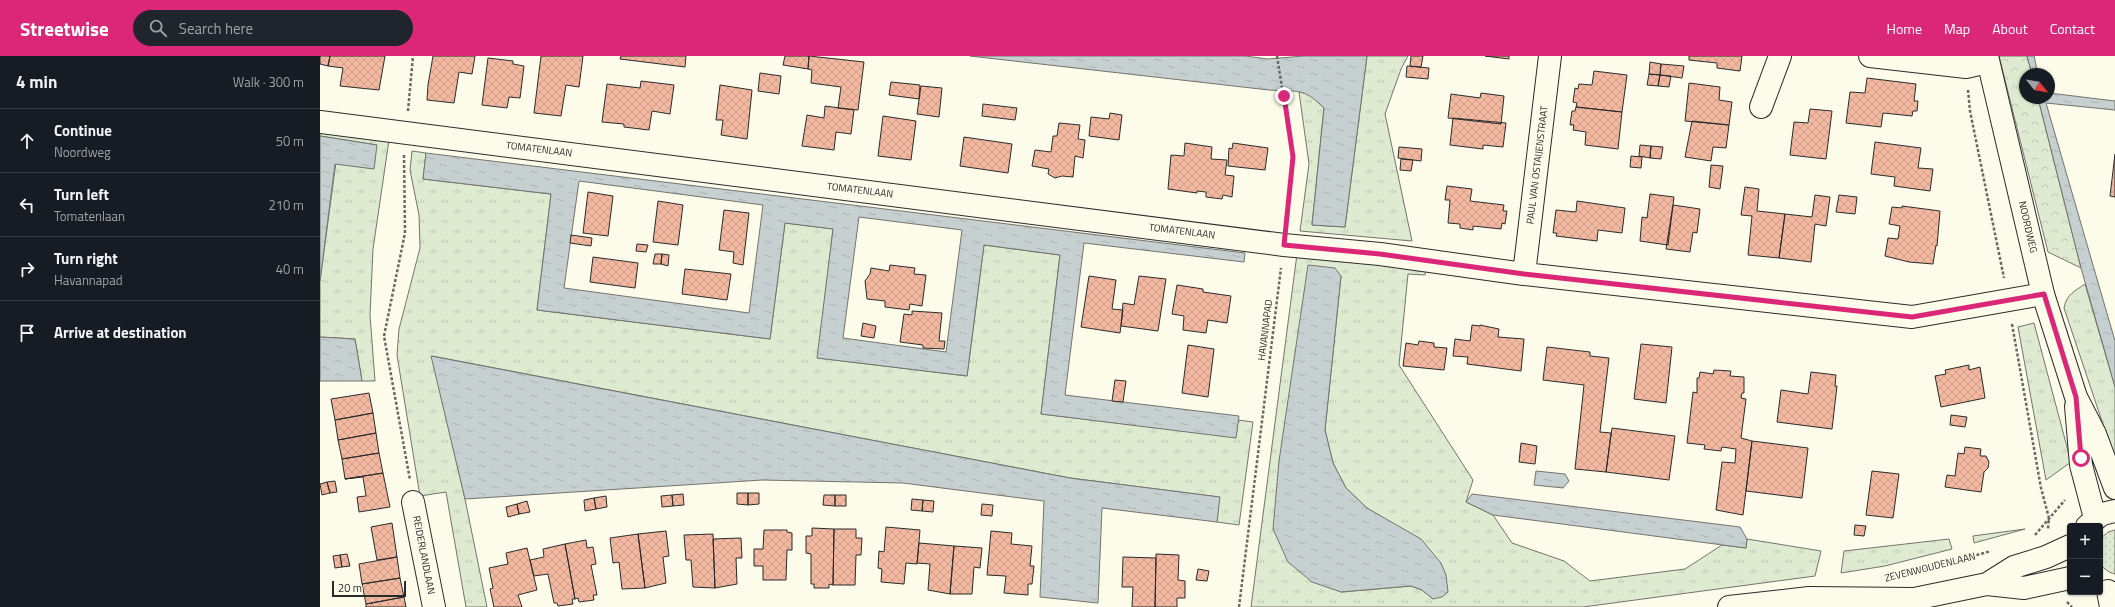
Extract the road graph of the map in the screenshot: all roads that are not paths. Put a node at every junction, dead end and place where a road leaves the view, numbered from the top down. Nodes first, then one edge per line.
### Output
1 (1550, 56) edge
2 (1780, 56) edge
3 (1870, 56) edge
4 (1988, 59) edge
5 (1761, 107) dead end
6 (320, 122) edge
7 (1524, 274) junction
8 (2044, 294) junction
9 (2076, 397) junction
10 (2115, 488) edge
11 (413, 502) road end
12 (2115, 511) edge
13 (2091, 522) edge
14 (2067, 547) edge
15 (2067, 579) edge
16 (1987, 584) junction
17 (434, 607) edge
18 (1729, 607) edge

1 - 7 street, PAUL VAN OSTAIJENSTRAAT
2 - 5 street
3 - 4 street
4 - 8 street, NOORDWEG
6 - 7 street, TOMATENLAAN
7 - 8 street, TOMATENLAAN
8 - 9 street, NOORDWEG
9 - 10 street, NOORDWEG
9 - 13 street, NOORDWEG
11 - 17 street, REIDERLANDLAAN
12 - 13 street
14 - 16 street, ZEVENWOUDENLAAN
15 - 16 street, ZEVENWOUDENLAAN
16 - 18 street, ZEVENWOUDENLAAN

